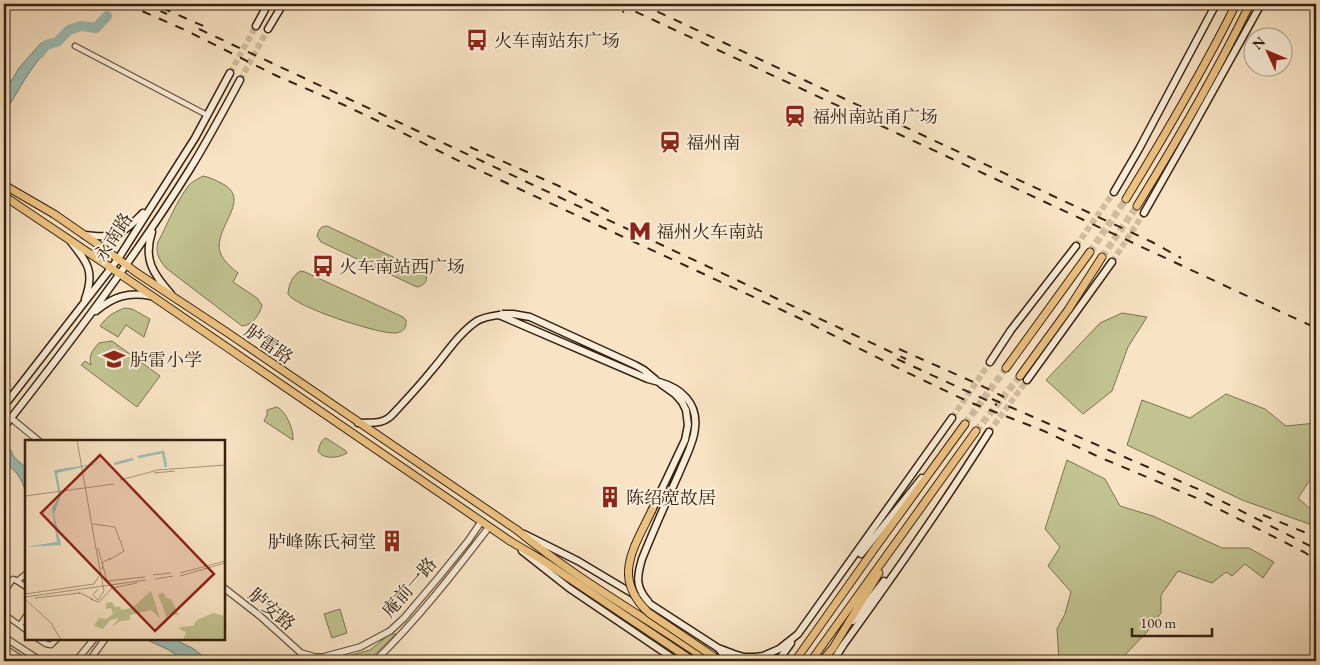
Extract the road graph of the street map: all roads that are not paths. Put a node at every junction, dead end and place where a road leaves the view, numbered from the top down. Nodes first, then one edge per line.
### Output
1 (268, 4) edge
2 (283, 4) edge
3 (1216, 4) edge
4 (1236, 4) edge
5 (1250, 4) edge
6 (1261, 4) edge
7 (256, 26) tunnel mouth
8 (268, 29) tunnel mouth
9 (75, 46) dead end
10 (230, 74) tunnel mouth
11 (240, 80) tunnel mouth
12 (207, 115) junction
13 (4, 185) edge
14 (1114, 192) tunnel mouth
15 (4, 196) edge
16 (1126, 199) tunnel mouth
17 (152, 205) junction
18 (1137, 206) tunnel mouth
19 (1144, 213) tunnel mouth
20 (155, 222) junction
21 (84, 235) junction
22 (69, 240) junction
23 (1076, 246) tunnel mouth
24 (1090, 252) tunnel mouth
25 (1102, 257) tunnel mouth
26 (118, 259) junction
27 (1112, 262) tunnel mouth
28 (127, 265) junction
29 (111, 268) junction
30 (120, 275) junction
31 (153, 297) junction
32 (177, 300) junction
33 (83, 304) junction
34 (87, 318) junction
35 (990, 362) tunnel mouth
36 (1006, 368) tunnel mouth
37 (1023, 378) joint
38 (659, 382) junction
39 (4, 406) edge
40 (11, 418) junction
41 (952, 418) tunnel mouth
42 (358, 423) junction
43 (965, 424) tunnel mouth
44 (4, 427) edge
45 (976, 431) tunnel mouth
46 (990, 432) tunnel mouth
47 (38, 440) edge
48 (948, 446) junction
49 (652, 510) joint
50 (481, 522) junction
51 (489, 527) junction
52 (517, 530) junction
53 (510, 541) junction
54 (917, 542) junction
55 (892, 548) junction
56 (25, 575) edge
57 (840, 577) junction
58 (576, 578) junction
59 (17, 581) junction
60 (25, 586) edge
61 (225, 589) edge
62 (4, 592) edge
63 (650, 604) junction
64 (4, 614) edge
65 (25, 618) edge
66 (20, 626) junction
67 (25, 629) edge
68 (798, 634) junction
69 (4, 637) edge
70 (40, 640) edge
71 (56, 640) edge
72 (93, 640) edge
73 (104, 640) edge
74 (4, 648) edge
75 (718, 648) junction
76 (833, 648) junction
77 (12, 653) junction
78 (301, 653) junction
79 (323, 657) junction
80 (674, 660) edge
81 (6, 661) edge
82 (24, 661) edge
83 (41, 661) edge
84 (76, 661) edge
85 (89, 661) edge
86 (303, 661) edge
87 (314, 661) edge
88 (375, 661) edge
89 (693, 661) edge
90 (710, 661) edge
91 (720, 661) edge
92 (727, 661) edge
93 (778, 661) edge
94 (795, 661) edge
95 (810, 661) edge
96 (822, 661) edge
97 (833, 661) edge

1 - 7 main road
2 - 8 main road
3 - 14 main road
4 - 16 main road
5 - 18 main road
6 - 19 main road
9 - 12 street
10 - 12 main road, 永南路
11 - 20 main road
12 - 17 main road, 永南路
13 - 21 main road, 胪雷路
15 - 22 main road, 胪雷路
17 - 21 main road
17 - 26 main road, 永南路
20 - 28 main road
20 - 32 main road
21 - 26 main road, 胪雷路
22 - 29 main road, 胪雷路
22 - 33 main road
23 - 35 main road
24 - 36 main road
25 - 37 main road
26 - 28 main road, 胪雷路
26 - 29 main road, 永南路
27 - 37 main road
28 - 30 main road
28 - 32 main road, 胪雷路
29 - 30 main road, 胪雷路
29 - 33 main road, 永南路
30 - 31 main road, 胪雷路
30 - 34 main road
31 - 34 main road
31 - 50 main road, 胪雷路
32 - 42 main road, 胪雷路
33 - 39 main road, 永南路
34 - 40 main road
38 - 42 main road, bridge
38 - 49 main road
38 - 63 main road
40 - 44 main road
40 - 47 street
41 - 57 main road
42 - 52 main road, 胪雷路
43 - 48 main road
45 - 55 main road
46 - 54 main road
48 - 57 main road
48 - 94 main road
49 - 91 main road, bridge
50 - 51 main road, 胪雷路
50 - 79 street, 庵前一路
51 - 53 main road, 胪雷路
51 - 88 street
52 - 58 main road, 胪雷路
52 - 63 main road
53 - 58 main road, 胪雷路
53 - 80 main road
54 - 76 main road
54 - 97 main road
55 - 76 main road
55 - 95 main road
56 - 59 street
57 - 68 main road
58 - 89 main road
58 - 90 main road
59 - 60 street
59 - 62 street
61 - 78 street, 胪安路
63 - 75 main road
64 - 66 street
65 - 66 street
66 - 67 street
68 - 75 main road
68 - 93 main road
69 - 83 street
70 - 71 street
72 - 84 street
73 - 85 street
74 - 77 street
75 - 92 main road
76 - 96 main road
77 - 81 street
77 - 82 street
78 - 79 street
78 - 86 street
79 - 87 street, 庵前一路

